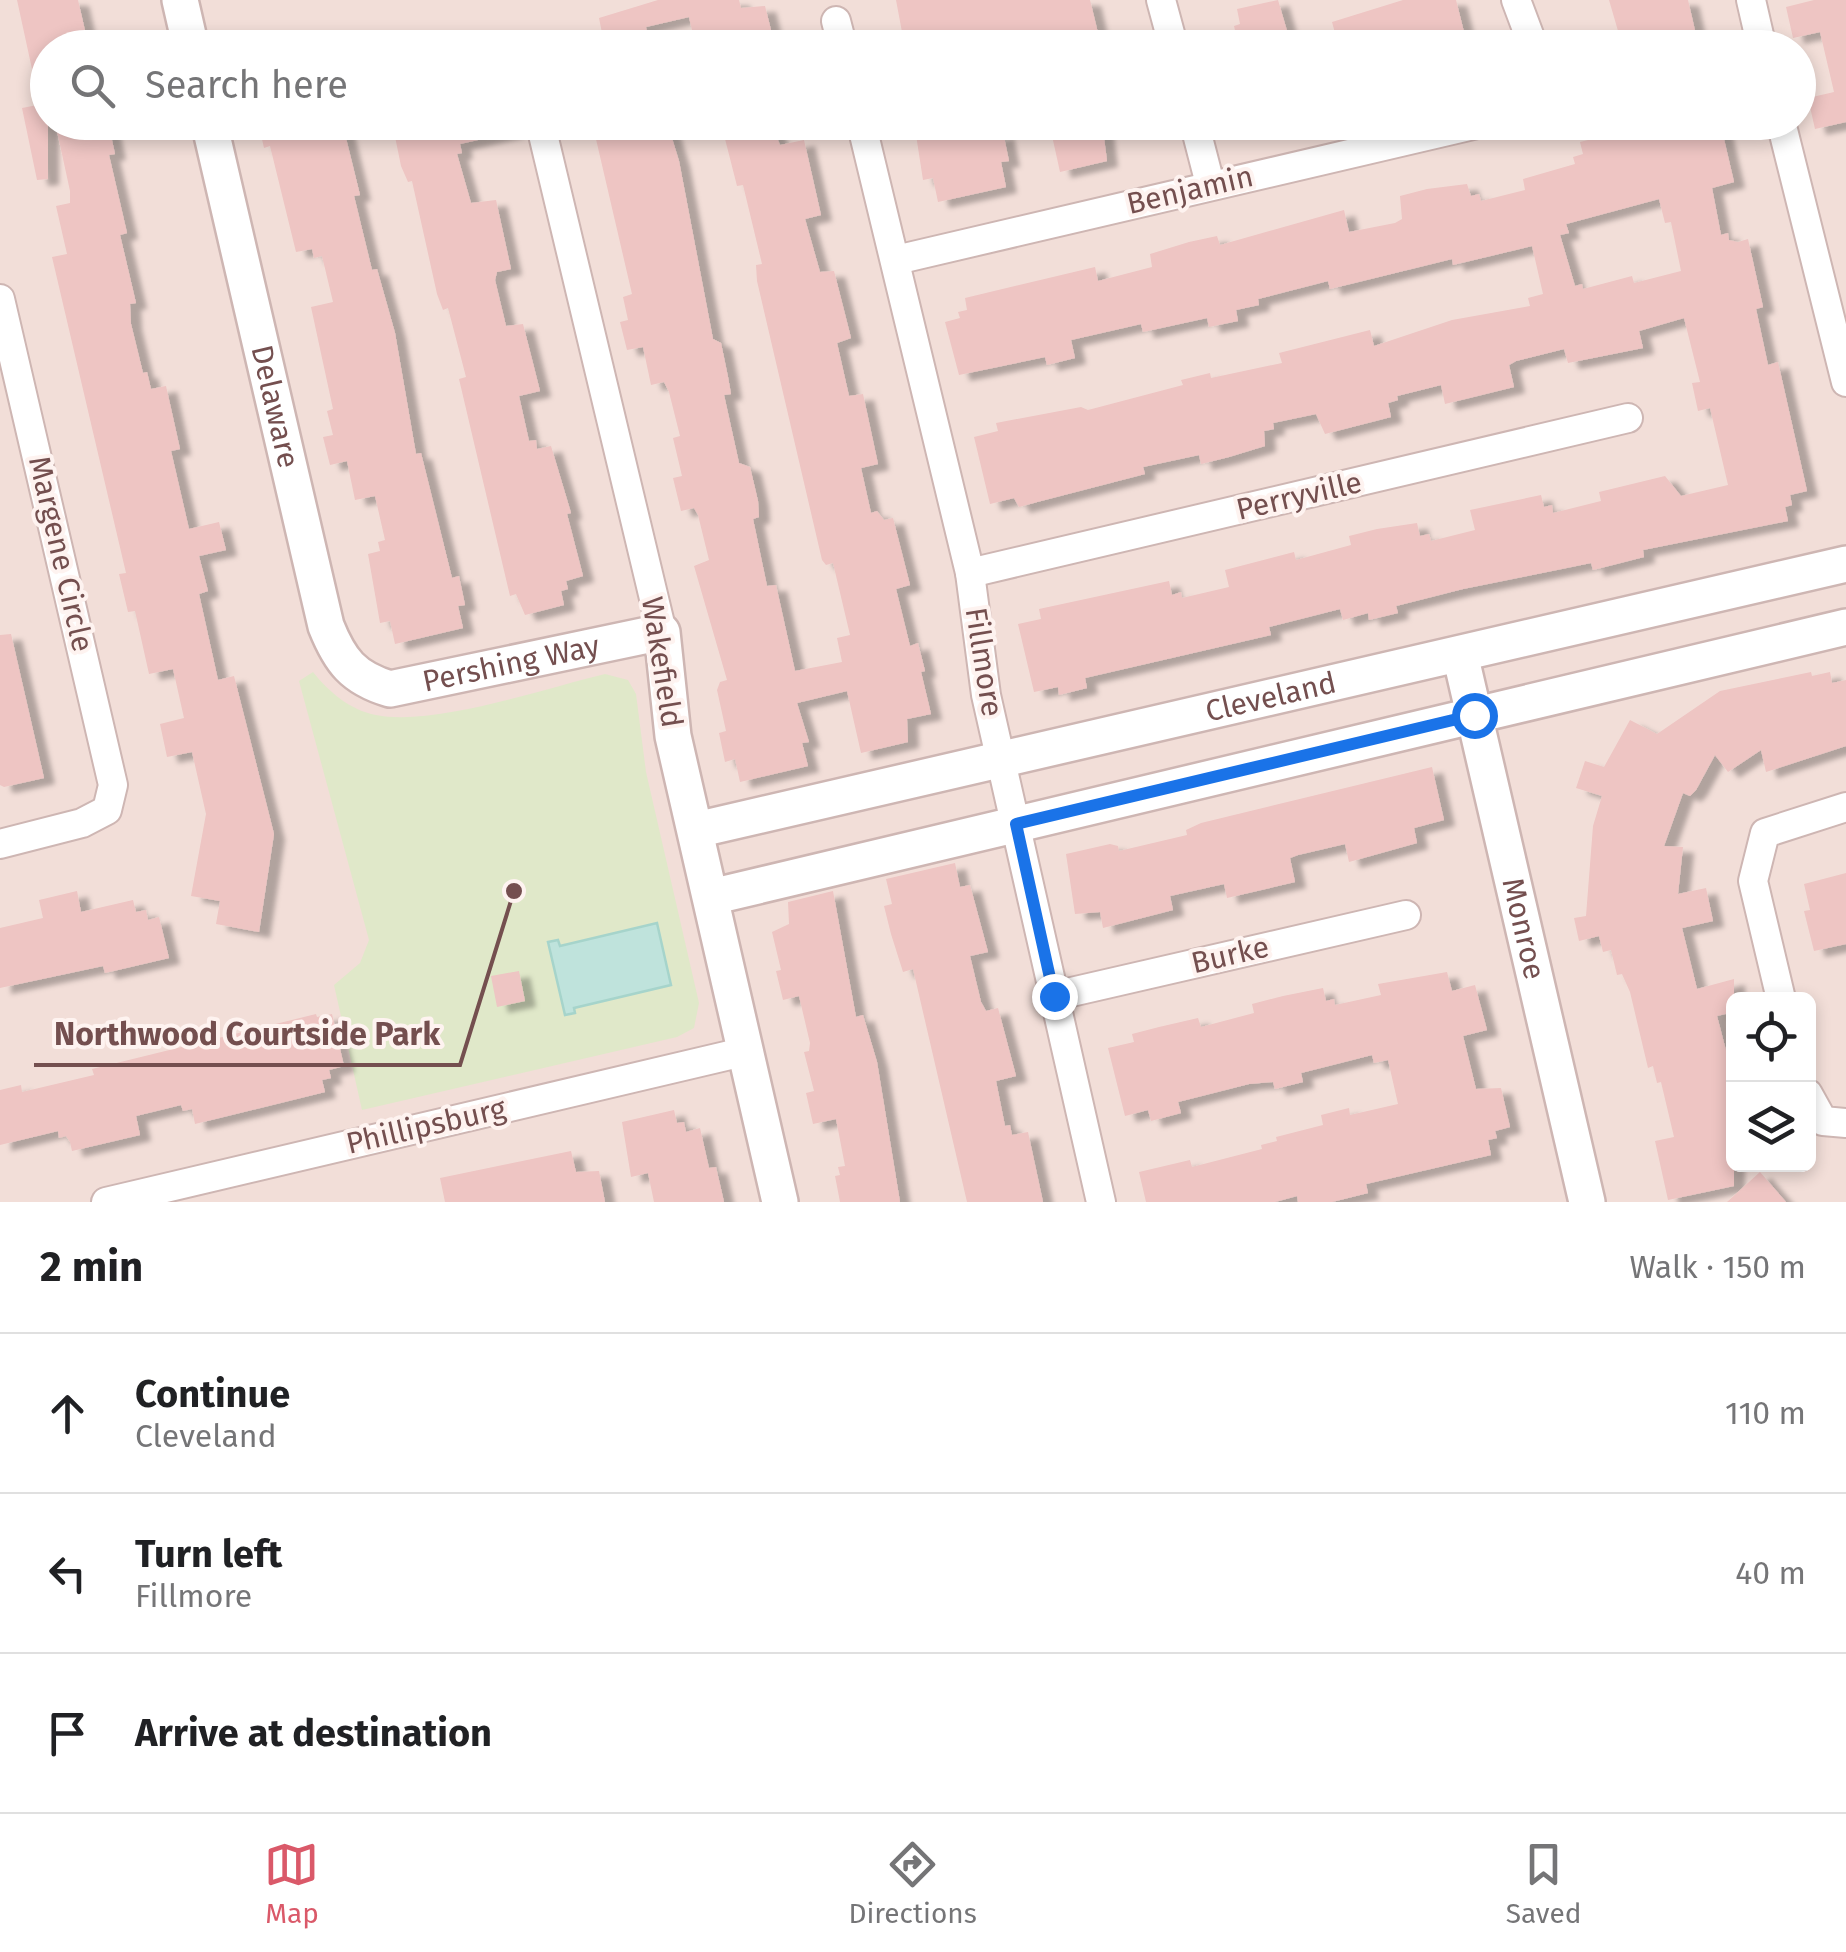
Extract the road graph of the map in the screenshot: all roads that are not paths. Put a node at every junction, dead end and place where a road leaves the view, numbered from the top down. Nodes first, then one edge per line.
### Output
1 (180, 0) edge
2 (1161, 0) edge
3 (1516, 0) edge
4 (1750, 0) edge
5 (187, 30) edge
6 (1169, 30) edge
7 (1527, 30) edge
8 (1758, 30) edge
9 (213, 140) edge
10 (544, 140) edge
11 (866, 140) edge
12 (1199, 140) edge
13 (1406, 140) edge
14 (1786, 140) edge
15 (1210, 184) junction
16 (896, 260) junction
17 (0, 298) edge
18 (1846, 382) edge
19 (1628, 418) dead end
20 (1846, 564) edge
21 (970, 574) junction
22 (1846, 628) edge
23 (662, 632) junction
24 (1460, 654) junction
25 (362, 680) joint
26 (1474, 715) junction
27 (1001, 760) junction
28 (1846, 807) edge
29 (1016, 824) junction
30 (696, 830) junction
31 (0, 844) edge
32 (711, 896) junction
33 (1406, 915) dead end
34 (1778, 992) edge
35 (1054, 996) junction
36 (747, 1050) junction
37 (1816, 1103) edge
38 (1834, 1122) edge
39 (106, 1202) edge
40 (780, 1202) edge
41 (1102, 1202) edge
42 (1588, 1202) edge

1 - 5 street
2 - 6 street
3 - 7 street
4 - 8 street
9 - 25 street, Delaware
10 - 23 street, Wakefield
11 - 16 street, Fillmore
12 - 15 street
13 - 15 street, Benjamin
14 - 18 street
15 - 16 street, Benjamin
16 - 21 street, Fillmore
17 - 31 street, Margene Circle
19 - 21 street, Perryville
20 - 24 street, Cleveland
21 - 27 street, Fillmore
22 - 26 street
23 - 25 street, Pershing Way
23 - 30 street, Wakefield
24 - 26 street, Monroe
24 - 27 street, Cleveland
26 - 29 street
26 - 42 street, Monroe
27 - 29 street, Fillmore
27 - 30 street, Cleveland
28 - 34 street
29 - 32 street
29 - 35 street, Fillmore
30 - 32 street, Wakefield
32 - 36 street, Wakefield
33 - 35 street, Burke
35 - 41 street, Fillmore
36 - 39 street, Phillipsburg
36 - 40 street, Wakefield
37 - 38 street

